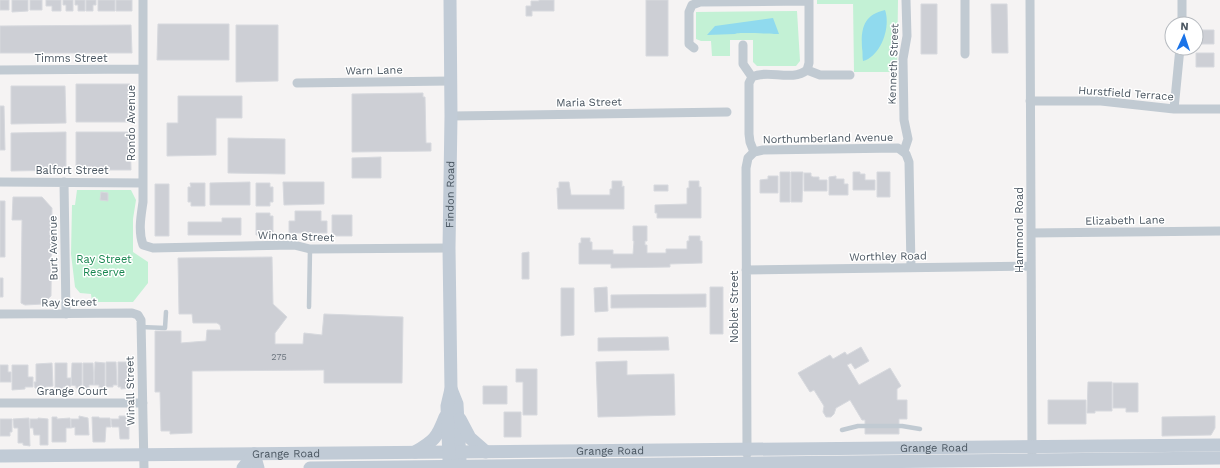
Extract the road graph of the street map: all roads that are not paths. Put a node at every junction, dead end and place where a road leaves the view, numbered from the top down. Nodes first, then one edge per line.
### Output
1 (143, 0) edge
2 (450, 0) edge
3 (809, 0) edge
4 (906, 0) edge
5 (965, 0) edge
6 (1030, 0) edge
7 (1182, 0) edge
8 (692, 2) edge
9 (1182, 16) edge
10 (743, 45) dead end
11 (694, 48) dead end
12 (965, 54) dead end
13 (1179, 56) edge
14 (143, 69) junction
15 (0, 70) edge
16 (807, 70) junction
17 (850, 75) dead end
18 (752, 78) junction
19 (450, 81) junction
20 (297, 83) dead end
21 (1030, 101) junction
22 (1174, 109) junction
23 (1220, 109) edge
24 (727, 112) dead end
25 (451, 116) junction
26 (904, 151) junction
27 (754, 152) junction
28 (0, 182) edge
29 (64, 182) junction
30 (143, 183) junction
31 (1220, 231) edge
32 (1031, 233) junction
33 (143, 245) joint
34 (449, 248) junction
35 (310, 249) junction
36 (1031, 266) junction
37 (911, 267) junction
38 (746, 270) junction
39 (309, 307) dead end
40 (166, 312) dead end
41 (0, 314) edge
42 (66, 314) junction
43 (138, 315) joint
44 (141, 327) junction
45 (0, 403) edge
46 (143, 403) junction
47 (452, 413) junction
48 (920, 429) dead end
49 (842, 430) dead end
50 (1082, 445) junction
51 (1220, 445) edge
52 (1032, 446) junction
53 (932, 448) junction
54 (747, 449) junction
55 (783, 449) junction
56 (820, 449) junction
57 (632, 450) junction
58 (454, 452) junction
59 (486, 452) junction
60 (413, 453) junction
61 (254, 454) junction
62 (0, 456) edge
63 (1220, 458) edge
64 (1033, 460) junction
65 (144, 462) edge
66 (820, 463) junction
67 (747, 464) junction
68 (1083, 464) edge
69 (932, 465) edge
70 (631, 466) edge
71 (783, 466) edge
72 (455, 467) edge
73 (488, 467) edge
74 (243, 468) edge
75 (258, 468) edge
76 (310, 468) edge
77 (426, 468) edge

1 - 14 street, Rondo Avenue
2 - 19 main road, Findon Road
3 - 8 street
3 - 16 street
4 - 26 street, Kenneth Street
5 - 12 street
6 - 21 street, Hammond Road
7 - 9 street
8 - 11 street
10 - 18 street
13 - 22 street
14 - 15 street, Timms Street
14 - 30 street, Rondo Avenue
16 - 17 street
16 - 18 street
18 - 27 street
19 - 20 street, Warn Lane
19 - 25 main road, Findon Road
21 - 22 street, Hurstfield Terrace
21 - 32 street, Hammond Road
22 - 23 street, Hurstfield Terrace
24 - 25 street, Maria Street
25 - 34 main road, Findon Road
26 - 27 street, Northumberland Avenue
26 - 37 street, Northumberland Avenue
27 - 38 street, Noblet Street
28 - 29 street, Balfort Street
29 - 30 street, Balfort Street
29 - 42 street, Burt Avenue
30 - 33 street, Rondo Avenue
31 - 32 street, Elizabeth Lane
32 - 36 street, Hammond Road
33 - 35 street, Winona Street
34 - 35 street, Winona Street
34 - 47 main road, Findon Road
35 - 39 lane
36 - 37 street, Worthley Road
36 - 52 street, Hammond Road
37 - 38 street, Worthley Road
38 - 54 street, Noblet Street
40 - 44 lane
41 - 42 street, Ray Street
42 - 43 street, Ray Street
43 - 44 street, Winall Street
44 - 46 street, Winall Street
45 - 46 street, Grange Court
46 - 65 street, Winall Street
47 - 58 main road, Findon Road
47 - 59 main road
47 - 60 main road
48 - 49 lane
50 - 51 main road, Grange Road
50 - 52 main road, Grange Road
50 - 68 street
52 - 53 main road, Grange Road
52 - 64 street, Hammond Road
53 - 56 main road, Grange Road
53 - 69 street
54 - 55 main road, Grange Road
54 - 57 main road, Grange Road
54 - 67 street, Noblet Street
55 - 56 main road, Grange Road
55 - 71 street
56 - 66 lane
57 - 59 main road, Grange Road
57 - 70 street
58 - 59 main road, Grange Road
58 - 60 main road, Grange Road
58 - 72 main road, Findon Road
60 - 61 main road, Grange Road
61 - 65 main road, Grange Road
61 - 74 main road
61 - 75 main road
62 - 65 main road, Grange Road
63 - 68 main road, Grange Road
64 - 68 main road, Grange Road
64 - 69 main road, Grange Road
66 - 69 main road, Grange Road
66 - 71 main road, Grange Road
67 - 70 main road, Grange Road
67 - 71 main road, Grange Road
70 - 73 main road, Grange Road
72 - 73 main road, Grange Road
72 - 77 main road, Grange Road
76 - 77 main road, Grange Road

